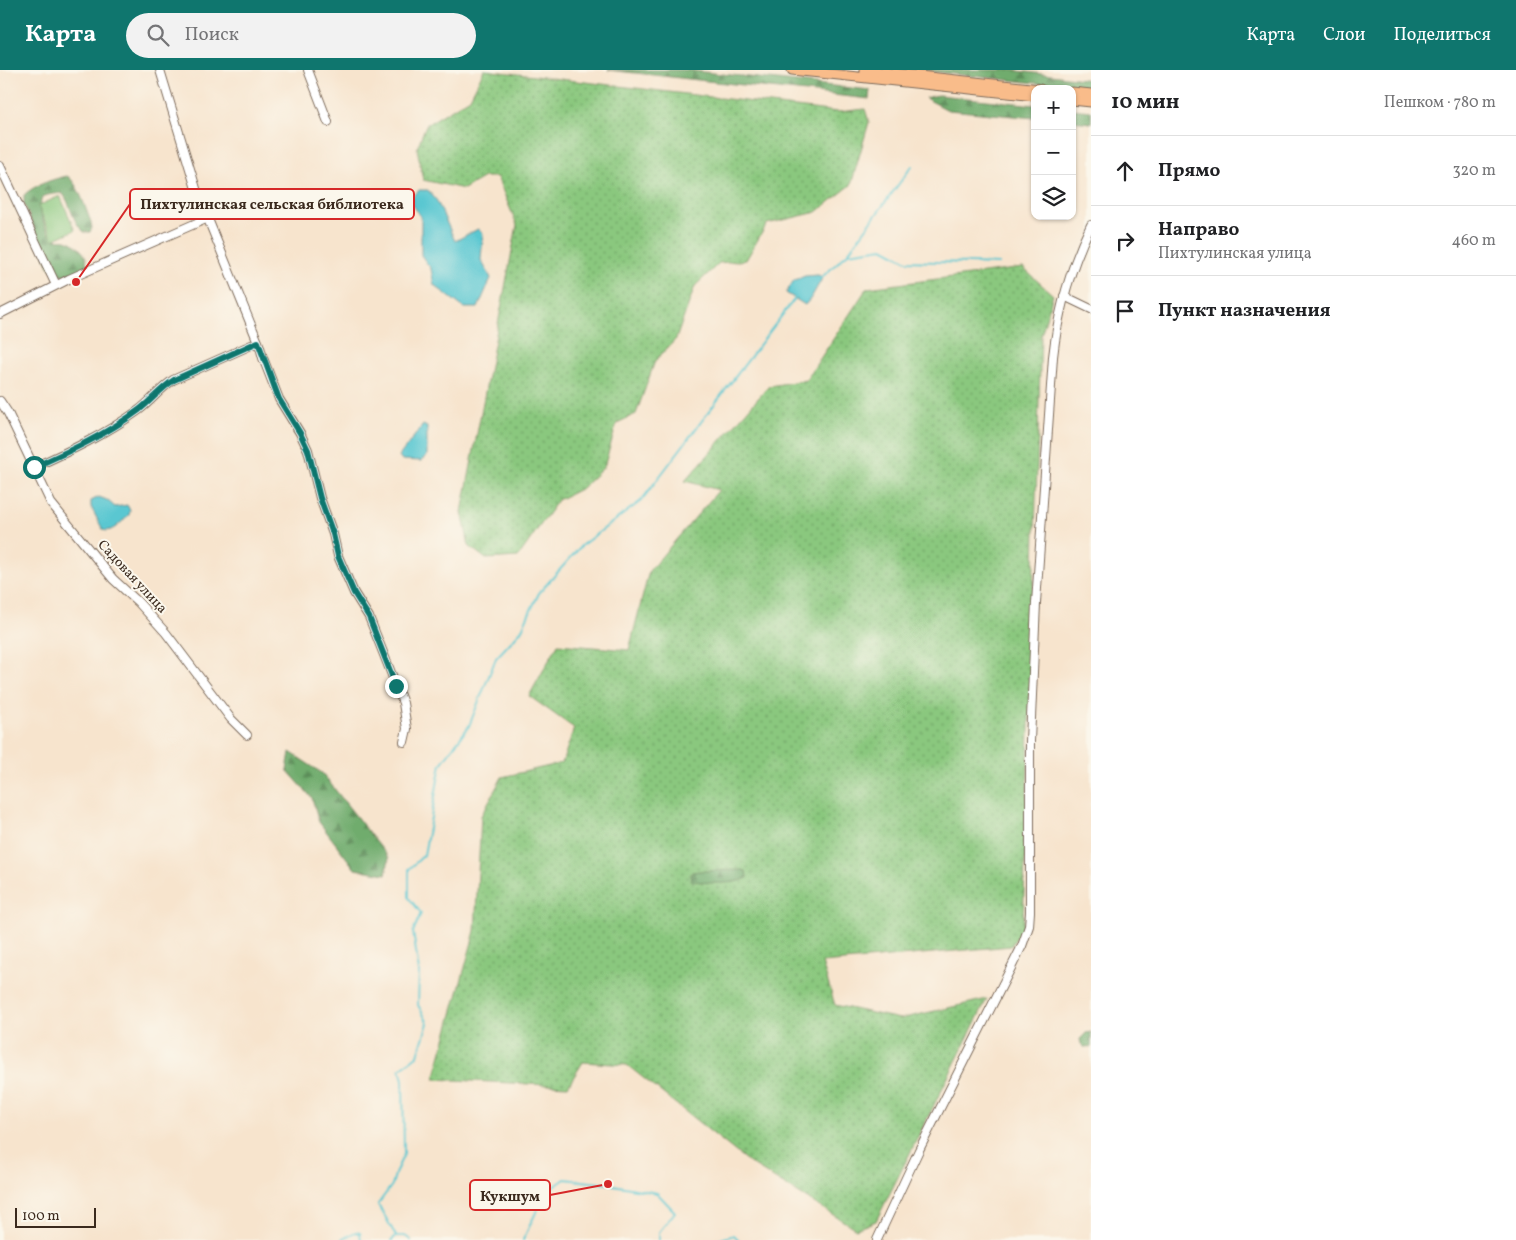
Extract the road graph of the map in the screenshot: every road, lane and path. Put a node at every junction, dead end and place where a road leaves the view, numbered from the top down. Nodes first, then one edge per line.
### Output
1 (160, 70) edge
2 (308, 70) edge
3 (792, 70) edge
4 (864, 70) edge
5 (1031, 88) edge
6 (1076, 92) edge
7 (1091, 94) edge
8 (1031, 96) edge
9 (1076, 100) edge
10 (1091, 102) edge
11 (328, 122) dead end
12 (0, 166) edge
13 (208, 218) junction
14 (1091, 225) edge
15 (56, 285) junction
16 (1064, 296) junction
17 (1091, 309) edge
18 (0, 314) edge
19 (258, 342) junction
20 (0, 400) edge
21 (34, 467) junction
22 (247, 734) dead end
23 (404, 742) dead end
24 (877, 1240) edge

1 - 13 street
2 - 11 street
3 - 8 main road
4 - 5 main road
6 - 7 main road
9 - 10 main road
12 - 15 street
13 - 15 street
13 - 19 street
14 - 16 street
15 - 18 street
16 - 17 street
16 - 24 street
19 - 21 street
19 - 23 street
20 - 21 street, Садовая улица
21 - 22 street, Садовая улица

